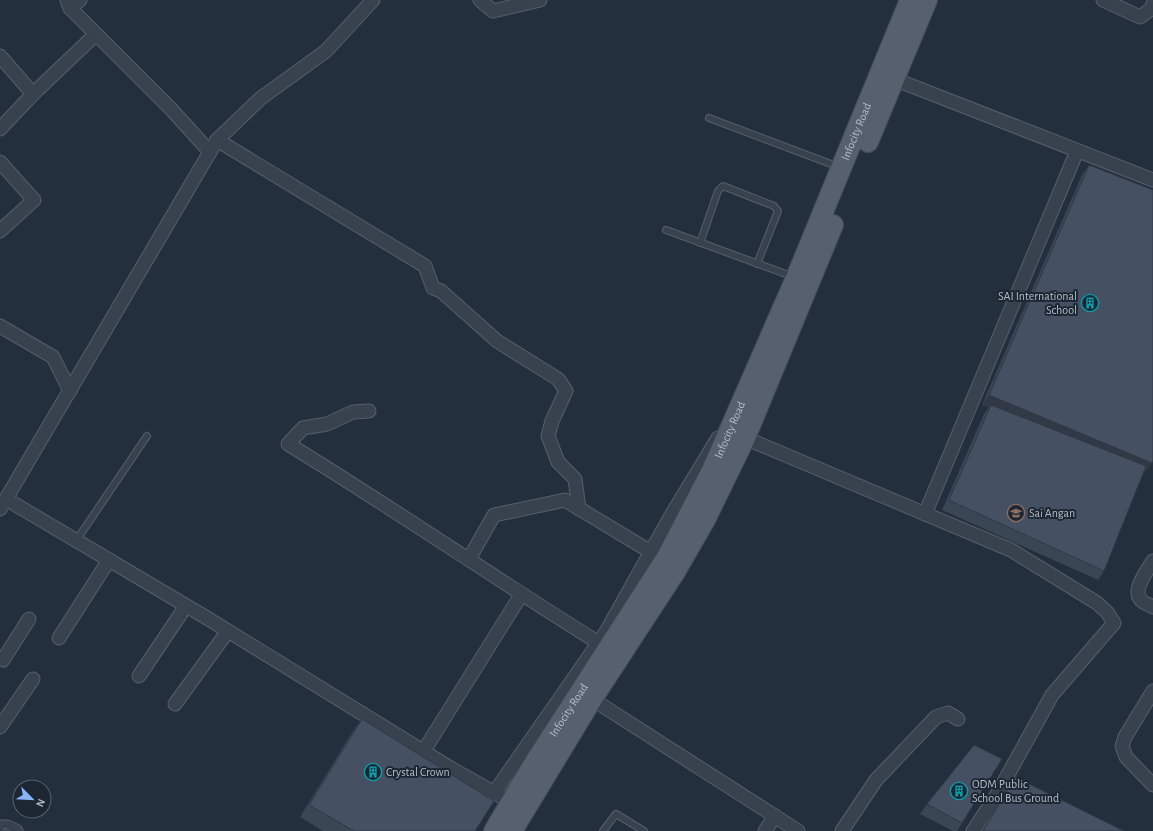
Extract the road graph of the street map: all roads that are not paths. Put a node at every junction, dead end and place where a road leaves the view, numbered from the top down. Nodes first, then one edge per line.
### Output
1 (373, 0) edge
2 (480, 0) edge
3 (540, 0) edge
4 (910, 0) edge
5 (927, 0) edge
6 (1102, 0) edge
7 (72, 3) edge
8 (1153, 4) edge
9 (96, 34) junction
10 (0, 56) edge
11 (894, 79) junction
12 (33, 94) junction
13 (710, 118) dead end
14 (0, 129) edge
15 (217, 140) junction
16 (1077, 151) junction
17 (210, 152) junction
18 (0, 162) edge
19 (842, 168) junction
20 (1153, 180) edge
21 (666, 230) dead end
22 (0, 231) edge
23 (700, 243) junction
24 (757, 264) junction
25 (796, 278) junction
26 (0, 326) edge
27 (782, 329) junction
28 (70, 391) junction
29 (369, 411) dead end
30 (739, 432) junction
31 (147, 436) dead end
32 (3, 504) edge
33 (579, 509) junction
34 (925, 514) junction
35 (76, 541) junction
36 (651, 552) junction
37 (469, 559) junction
38 (109, 560) junction
39 (1153, 561) edge
40 (521, 595) junction
41 (186, 606) junction
42 (1153, 607) edge
43 (638, 615) junction
44 (29, 619) dead end
45 (228, 631) junction
46 (59, 638) dead end
47 (599, 643) junction
48 (0, 658) edge
49 (139, 676) dead end
50 (33, 679) dead end
51 (1153, 691) edge
52 (592, 699) junction
53 (175, 704) dead end
54 (958, 719) dead end
55 (0, 727) edge
56 (423, 752) junction
57 (1153, 785) edge
58 (503, 797) junction
59 (774, 816) junction
60 (0, 827) edge
61 (16, 831) edge
62 (485, 831) edge
63 (494, 831) edge
64 (512, 831) edge
65 (603, 831) edge
66 (644, 831) edge
67 (765, 831) edge
68 (798, 831) edge
69 (842, 831) edge
70 (972, 831) edge

1 - 15 street
2 - 3 street
4 - 19 main road, Infocity Road
5 - 11 main road, Infocity Road
6 - 8 street
7 - 9 street
9 - 12 street
9 - 17 street
10 - 12 street
11 - 16 street
11 - 27 main road, Infocity Road
12 - 14 street
13 - 19 lane
15 - 17 street
15 - 33 street
16 - 20 street
16 - 34 street
17 - 28 street
18 - 22 street
19 - 25 main road, Infocity Road
21 - 23 lane
23 - 24 lane
23 - 24 lane
24 - 25 lane
25 - 27 main road, Infocity Road
26 - 28 street
27 - 30 main road, Infocity Road
28 - 32 street
29 - 37 street
30 - 34 street
30 - 36 street
30 - 43 main road, Infocity Road
31 - 35 lane
32 - 35 street
33 - 36 street
33 - 37 street
34 - 70 street
35 - 38 street
36 - 47 street
37 - 40 street
38 - 41 street
38 - 46 street
39 - 42 street
40 - 47 street
40 - 56 street
41 - 45 street
41 - 49 street
43 - 52 main road, Infocity Road
43 - 58 main road, Infocity Road
44 - 48 street
45 - 53 street
45 - 56 street
47 - 58 street
50 - 55 street
51 - 57 street
52 - 59 street
52 - 64 main road, Infocity Road
54 - 69 street
56 - 58 street
58 - 62 street
58 - 63 main road, Infocity Road
59 - 67 street
59 - 68 street
60 - 61 street
65 - 66 lane

